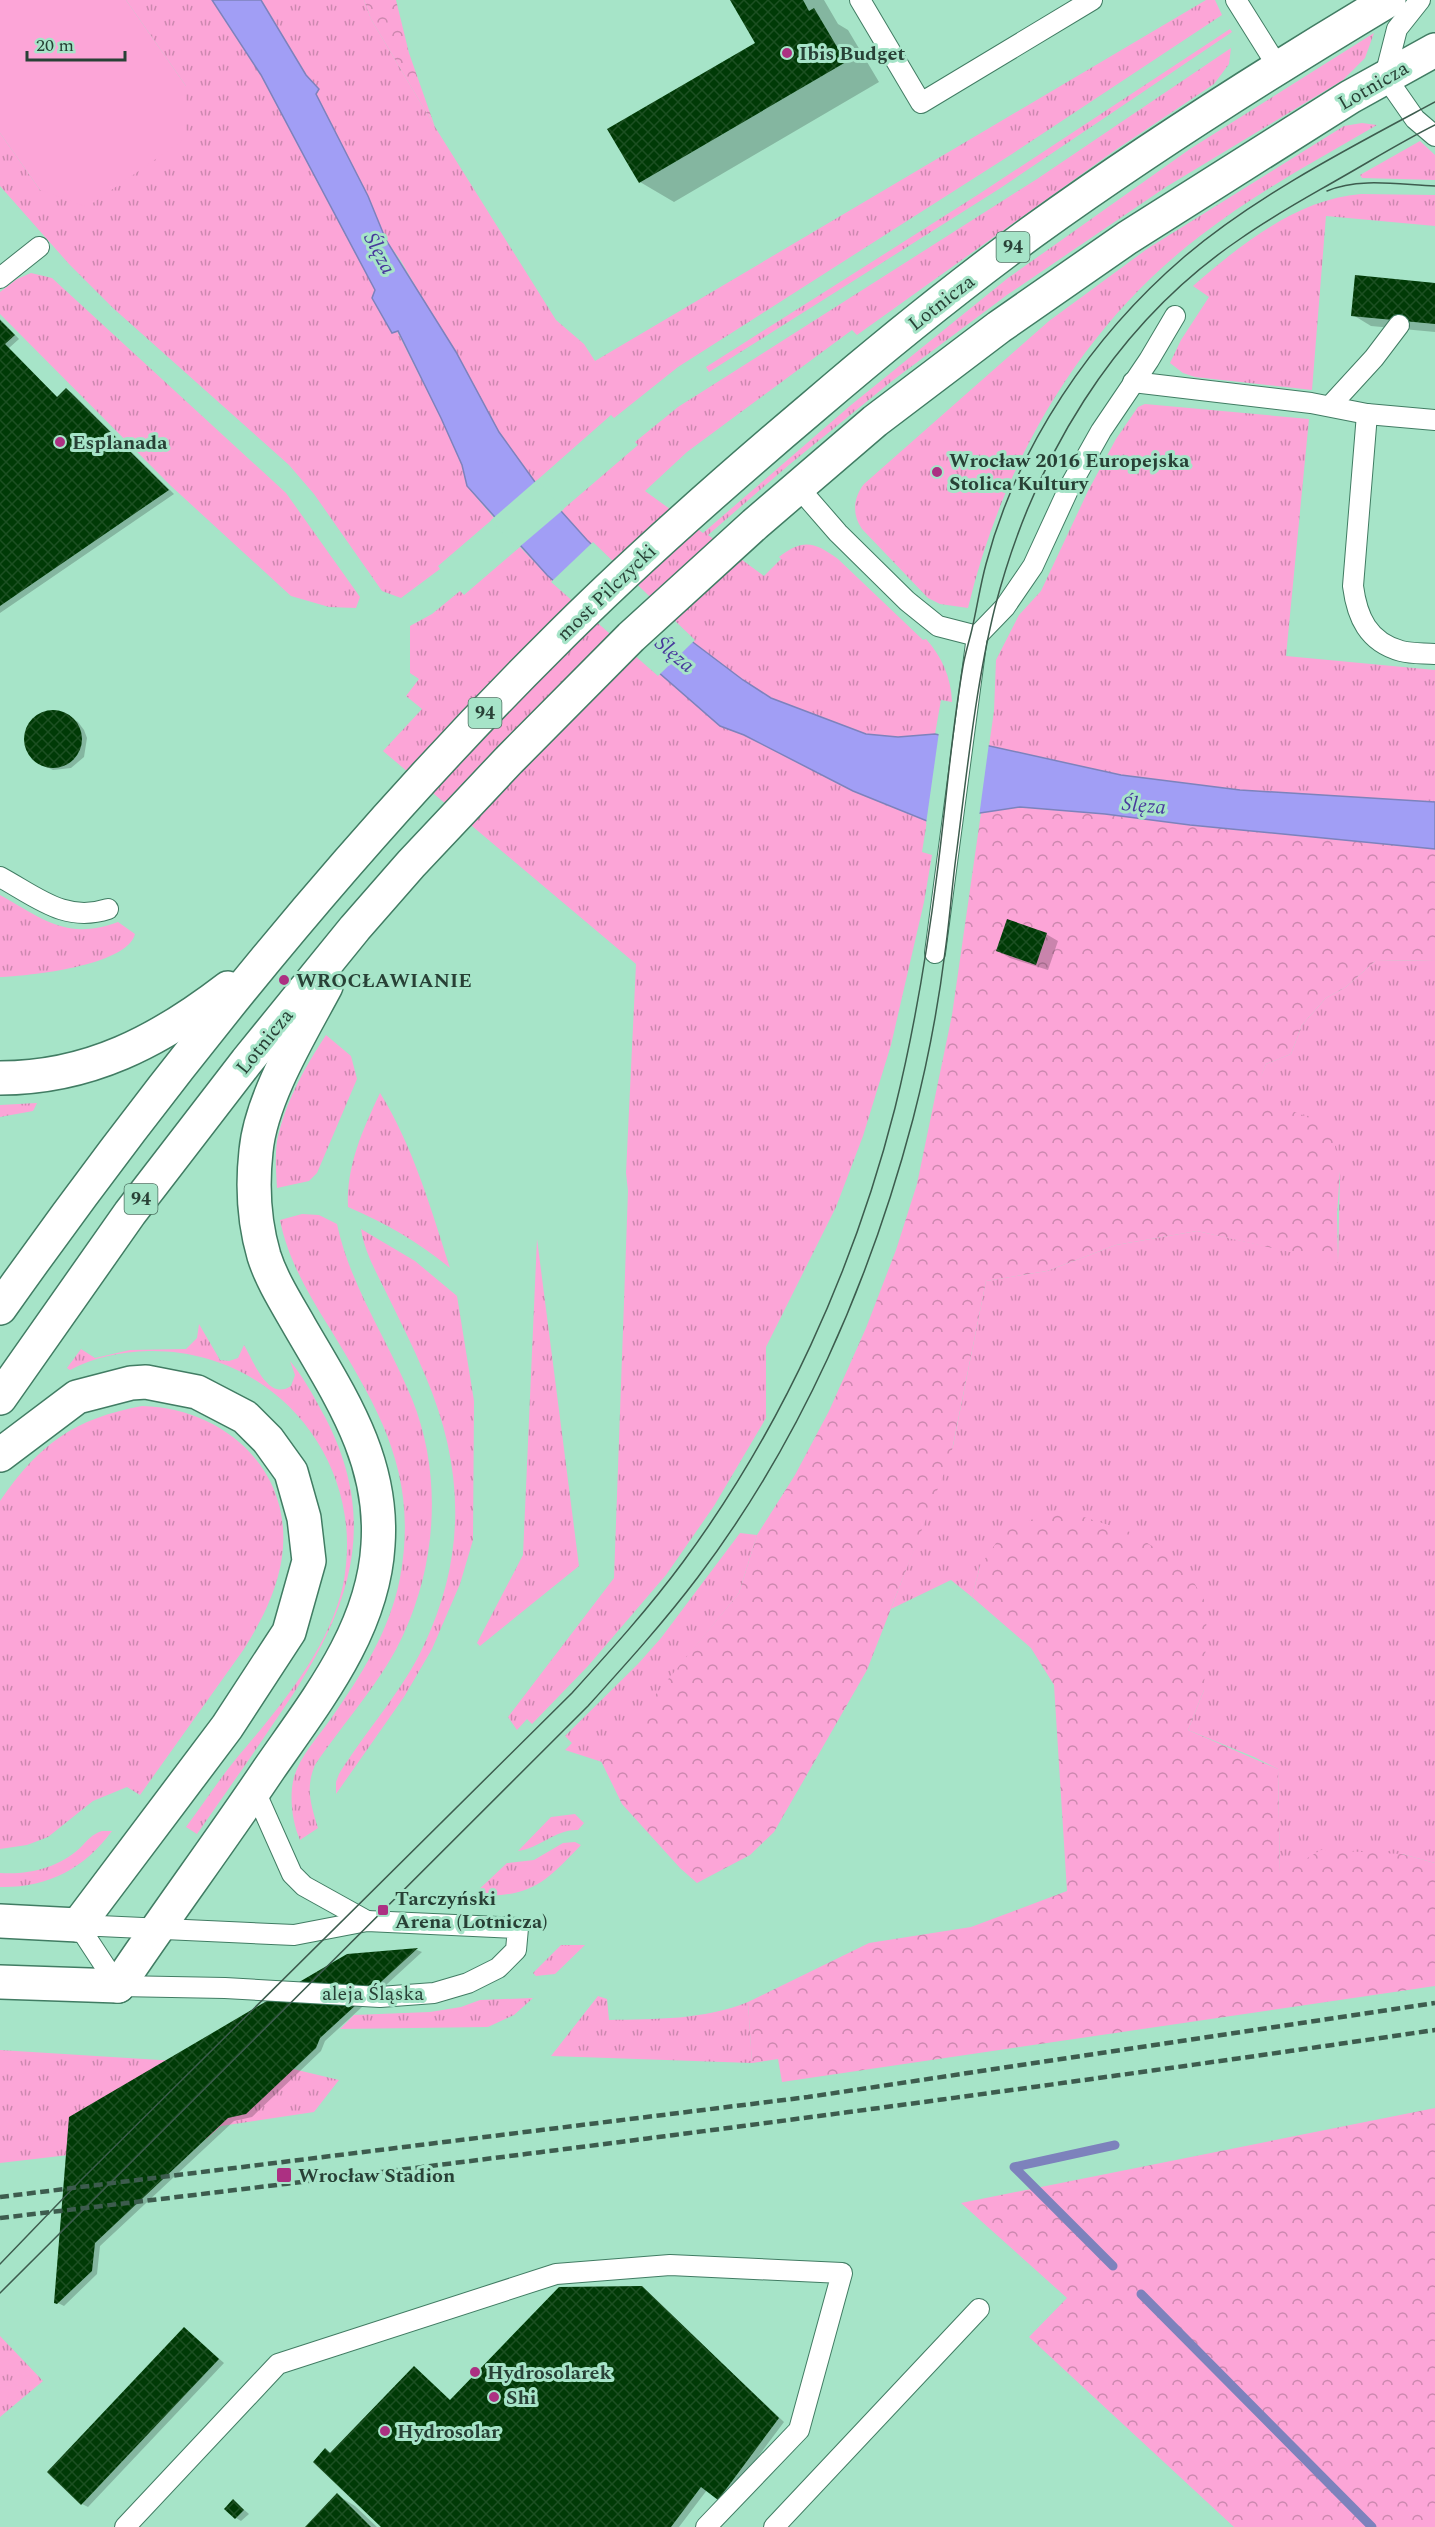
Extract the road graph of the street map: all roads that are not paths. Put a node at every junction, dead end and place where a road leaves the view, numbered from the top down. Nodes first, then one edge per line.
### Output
1 (860, 0) edge
2 (1092, 0) edge
3 (1236, 0) edge
4 (1389, 0) edge
5 (1420, 0) edge
6 (1435, 50) edge
7 (1278, 67) junction
8 (1385, 76) junction
9 (1435, 136) edge
10 (39, 247) dead end
11 (0, 278) edge
12 (1175, 316) dead end
13 (1399, 325) dead end
14 (1133, 382) junction
15 (1330, 406) junction
16 (1367, 414) junction
17 (1435, 420) edge
18 (798, 487) junction
19 (666, 534) joint
20 (976, 636) junction
21 (1435, 654) edge
22 (0, 877) edge
23 (108, 909) dead end
24 (355, 928) junction
25 (936, 953) dead end
26 (256, 969) junction
27 (0, 1078) edge
28 (0, 1308) edge
29 (0, 1398) edge
30 (0, 1455) edge
31 (255, 1791) junction
32 (367, 1921) junction
33 (0, 1922) edge
34 (78, 1925) junction
35 (157, 1929) junction
36 (0, 1982) edge
37 (118, 1986) junction
38 (979, 2309) dead end
39 (124, 2527) edge
40 (706, 2527) edge
41 (774, 2527) edge

1 - 2 lane
3 - 7 lane
4 - 7 main road, Lotnicza / 94
5 - 8 lane
6 - 8 main road, Lotnicza / 94
7 - 19 main road, Lotnicza / 94
8 - 9 lane
8 - 18 main road, Lotnicza / 94
10 - 11 lane
12 - 14 lane
13 - 15 lane
14 - 15 lane
14 - 20 lane
15 - 16 lane
16 - 17 lane
16 - 21 lane
18 - 20 lane
18 - 24 main road, Lotnicza / 94
19 - 26 main road, most Pilczycki / 94
20 - 25 lane
22 - 23 lane
24 - 29 main road, Lotnicza / 94
24 - 31 main road
26 - 27 main road
26 - 28 main road, 94
30 - 34 main road
31 - 32 lane
31 - 35 main road
32 - 35 lane, aleja Śląska
32 - 37 lane, aleja Śląska
33 - 34 main road, aleja Śląska
34 - 35 lane, aleja Śląska
34 - 37 lane
35 - 37 main road
36 - 37 main road, aleja Śląska
38 - 41 lane
39 - 40 lane

